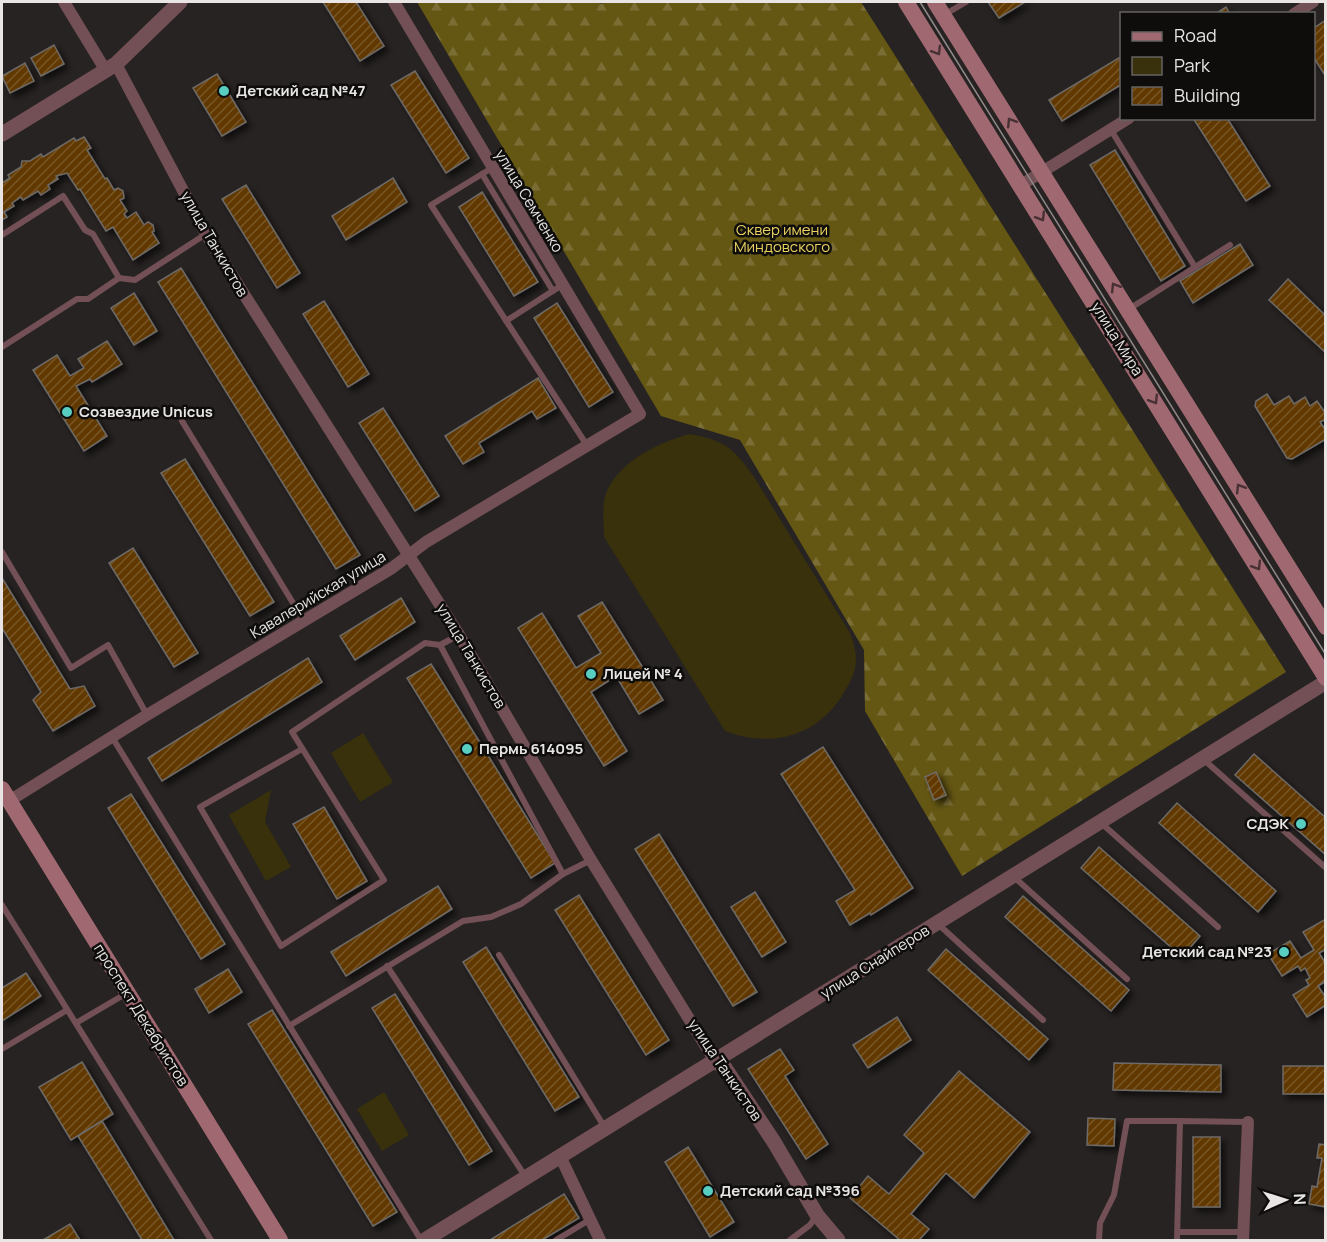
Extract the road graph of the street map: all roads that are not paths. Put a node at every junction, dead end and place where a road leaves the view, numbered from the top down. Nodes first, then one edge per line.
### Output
1 (64, 2) edge
2 (394, 2) edge
3 (906, 2) edge
4 (966, 2) edge
5 (1313, 2) edge
6 (172, 4) edge
7 (940, 8) edge
8 (1297, 12) edge
9 (111, 67) junction
10 (1125, 120) edge
11 (1111, 130) junction
12 (2, 134) edge
13 (487, 171) junction
14 (1042, 171) junction
15 (1021, 185) junction
16 (206, 234) junction
17 (2, 235) edge
18 (1230, 245) dead end
19 (1195, 267) junction
20 (119, 278) junction
21 (558, 288) junction
22 (1129, 309) junction
23 (506, 321) junction
24 (2, 347) edge
25 (640, 414) joint
26 (182, 421) dead end
27 (588, 447) junction
28 (2, 552) edge
29 (410, 557) junction
30 (304, 621) junction
31 (1326, 627) edge
32 (459, 635) junction
33 (440, 645) junction
34 (1326, 680) edge
35 (147, 715) junction
36 (112, 737) junction
37 (302, 749) junction
38 (1203, 759) junction
39 (5, 795) edge
40 (1100, 822) junction
41 (591, 860) junction
42 (1326, 868) edge
43 (563, 874) junction
44 (1013, 876) junction
45 (2, 905) edge
46 (937, 923) junction
47 (1218, 927) dead end
48 (499, 955) dead end
49 (387, 966) junction
50 (1127, 980) dead end
51 (128, 993) junction
52 (67, 1010) junction
53 (1043, 1020) dead end
54 (76, 1023) junction
55 (289, 1026) junction
56 (2, 1049) edge
57 (715, 1061) junction
58 (1180, 1121) junction
59 (1248, 1122) joint
60 (606, 1130) junction
61 (561, 1158) junction
62 (526, 1178) junction
63 (817, 1215) junction
64 (591, 1218) junction
65 (1178, 1232) junction
66 (1244, 1236) edge
67 (211, 1240) edge
68 (280, 1240) edge
69 (423, 1240) edge
70 (556, 1240) edge
71 (600, 1240) edge
72 (790, 1240) edge
73 (838, 1240) edge
74 (1099, 1240) edge
75 (1177, 1240) edge

1 - 9 street, улица Танкистов
2 - 13 street, улица Семченко
3 -> 15 main road, улица Мира
4 - 7 lane
5 - 8 street
6 - 9 street
14 -> 7 main road, улица Мира
9 - 12 street
9 - 16 street, улица Танкистов
10 - 11 street
11 - 14 street
11 - 19 lane
13 - 21 street, улица Семченко
13 - 23 lane
14 - 15 street
22 -> 14 main road, улица Мира
15 -> 34 main road, улица Мира
16 - 20 lane
16 - 29 street, улица Танкистов
17 - 20 lane
18 - 19 lane
19 - 22 lane
20 - 24 lane
21 - 23 lane
21 - 25 street, улица Семченко
31 -> 22 main road, улица Мира
23 - 27 lane
25 - 27 street, Кавалерийская улица
26 - 30 lane
27 - 29 street, Кавалерийская улица
28 - 35 lane
29 - 30 street, Кавалерийская улица
29 - 32 street, улица Танкистов
30 - 35 street, Кавалерийская улица
32 - 33 lane
32 - 41 street, улица Танкистов
33 - 37 lane
33 - 43 lane
34 - 38 street, улица Снайперов
35 - 36 street, Кавалерийская улица
36 - 39 street, Кавалерийская улица
36 - 55 lane
37 - 37 lane
38 - 40 street, улица Снайперов
38 - 42 lane
39 - 51 main road, проспект Декабристов
40 - 44 street, улица Снайперов
40 - 47 lane
41 - 43 lane
41 - 57 street, улица Танкистов
43 - 49 lane
44 - 46 street, улица Снайперов
44 - 50 lane
45 - 52 lane
46 - 53 lane
46 - 57 street, улица Снайперов
48 - 60 lane
49 - 55 lane
49 - 62 lane
51 - 54 lane
51 - 68 main road, проспект Декабристов
52 - 54 lane
52 - 56 lane
54 - 67 lane
55 - 69 lane
57 - 60 street, улица Снайперов
57 - 63 street, улица Танкистов
58 - 59 lane
58 - 65 lane
58 - 74 lane
59 - 66 street
60 - 61 street, улица Снайперов
61 - 62 street, улица Снайперов
61 - 64 street
62 - 69 street, улица Снайперов
63 - 72 lane
63 - 73 street, улица Танкистов
64 - 70 lane
64 - 71 street
65 - 66 lane
65 - 75 lane

